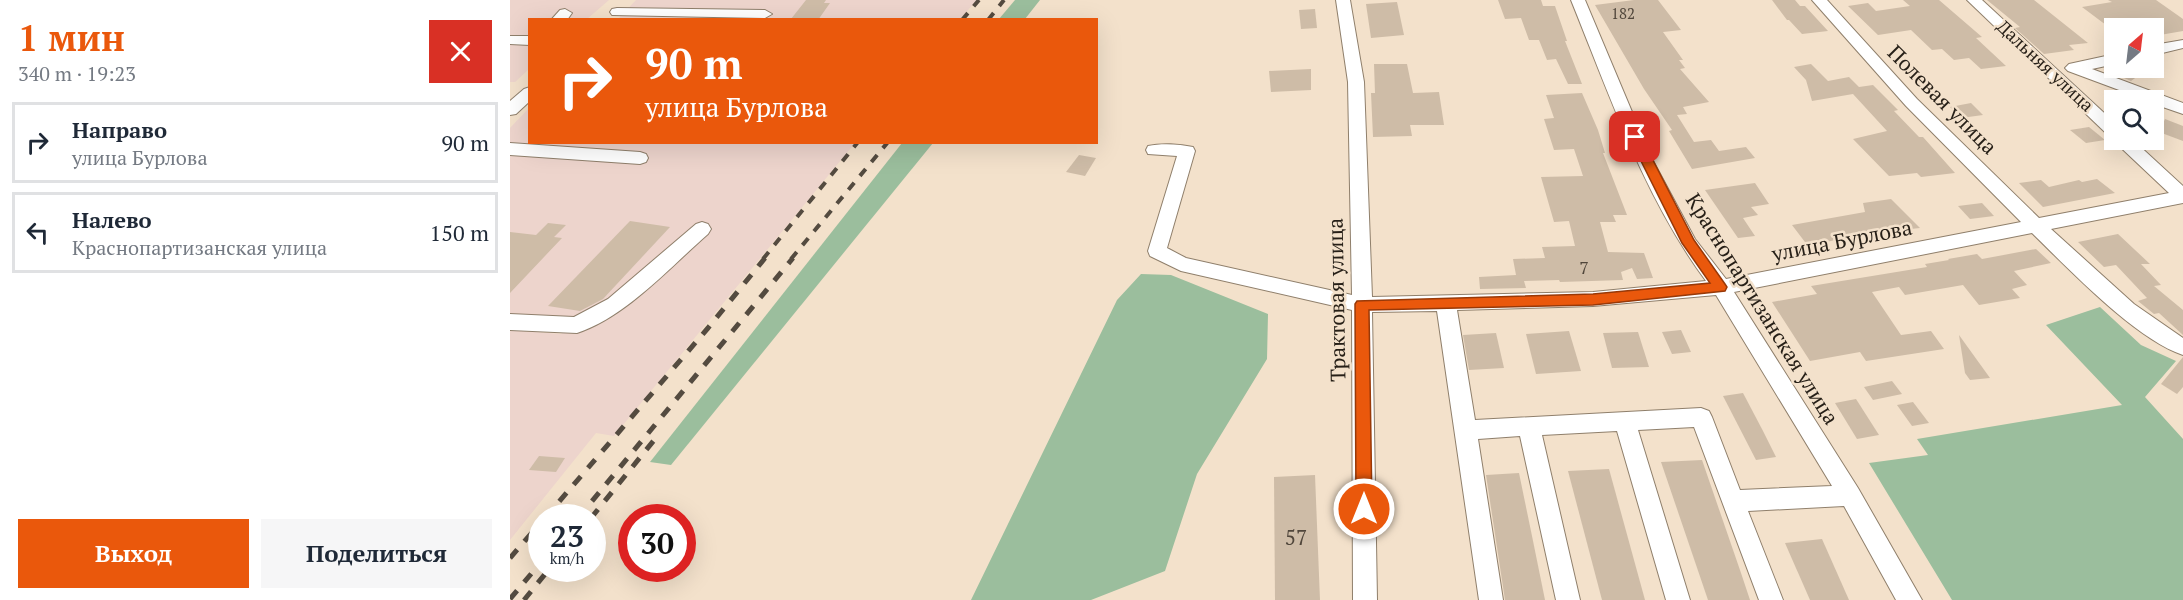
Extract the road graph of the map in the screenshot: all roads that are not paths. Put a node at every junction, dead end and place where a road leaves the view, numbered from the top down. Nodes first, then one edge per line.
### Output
1 (629, 0) edge
2 (1342, 0) edge
3 (1578, 0) edge
4 (1819, 0) edge
5 (1974, 0) edge
6 (765, 14) dead end
7 (613, 16) edge
8 (510, 40) edge
9 (528, 41) edge
10 (2183, 44) edge
11 (2164, 49) edge
12 (2104, 61) edge
13 (2074, 67) junction
14 (2052, 72) junction
15 (528, 94) edge
16 (2183, 109) edge
17 (510, 110) edge
18 (2104, 122) edge
19 (510, 149) edge
20 (1154, 150) dead end
21 (2134, 150) edge
22 (640, 158) dead end
23 (2183, 197) edge
24 (2037, 227) junction
25 (702, 229) dead end
26 (1721, 287) junction
27 (1446, 302) junction
28 (1362, 304) junction
29 (510, 322) edge
30 (2183, 347) edge
31 (1625, 421) junction
32 (1529, 426) junction
33 (1465, 430) junction
34 (1850, 495) junction
35 (1733, 501) junction
36 (1365, 600) edge
37 (1491, 600) edge
38 (1568, 600) edge
39 (1678, 600) edge
40 (1771, 600) edge
41 (1910, 600) edge

1 - 7 street
2 - 28 street, Трактовая улица
3 - 26 street, Краснопартизанская улица
4 - 24 street, Полевая улица
5 - 14 street, Дальняя улица
6 - 7 street
8 - 9 street
10 - 11 street
12 - 13 street
13 - 14 street
13 - 16 street
14 - 18 street, Дальняя улица
15 - 17 street
19 - 22 street
20 - 28 street, улица Бурлова
21 - 23 street
23 - 24 street, улица Бурлова
24 - 26 street, улица Бурлова
24 - 30 street, Полевая улица
25 - 29 street
26 - 27 street, улица Бурлова
26 - 34 street, Краснопартизанская улица
27 - 28 street, улица Бурлова
27 - 33 street
28 - 36 street, Трактовая улица
31 - 32 street
31 - 35 street
31 - 39 street
32 - 33 street
32 - 38 street
33 - 37 street
34 - 35 street
34 - 41 street, Краснопартизанская улица
35 - 40 street

